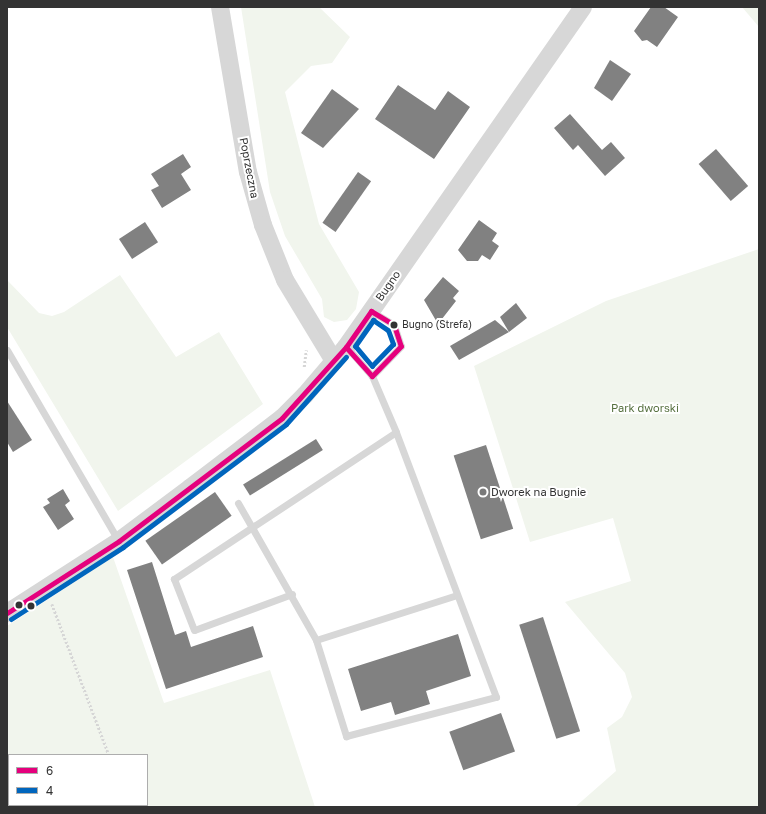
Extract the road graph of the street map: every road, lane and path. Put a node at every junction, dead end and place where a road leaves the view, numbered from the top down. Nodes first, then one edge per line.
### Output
1 (220, 7) edge
2 (583, 7) edge
3 (371, 311) junction
4 (346, 347) junction
5 (8, 354) edge
6 (334, 361) junction
7 (372, 376) junction
8 (396, 432) junction
9 (238, 503) dead end
10 (253, 523) junction
11 (118, 541) junction
12 (46, 588) junction
13 (292, 594) junction
14 (457, 595) junction
15 (7, 613) edge
16 (316, 640) junction
17 (109, 754) edge

1 - 6 street, Poprzeczna
2 - 3 street, Bugno
3 - 4 street, Bugno
3 - 7 lane
4 - 6 street, Bugno
4 - 7 lane
5 - 11 lane
6 - 11 street, Bugno
7 - 8 lane
8 - 10 lane
8 - 14 lane
9 - 10 lane
10 - 13 lane
10 - 13 lane
11 - 12 street, Bugno
12 - 15 street, Bugno
12 - 17 path
13 - 16 lane
14 - 16 lane
14 - 16 lane

